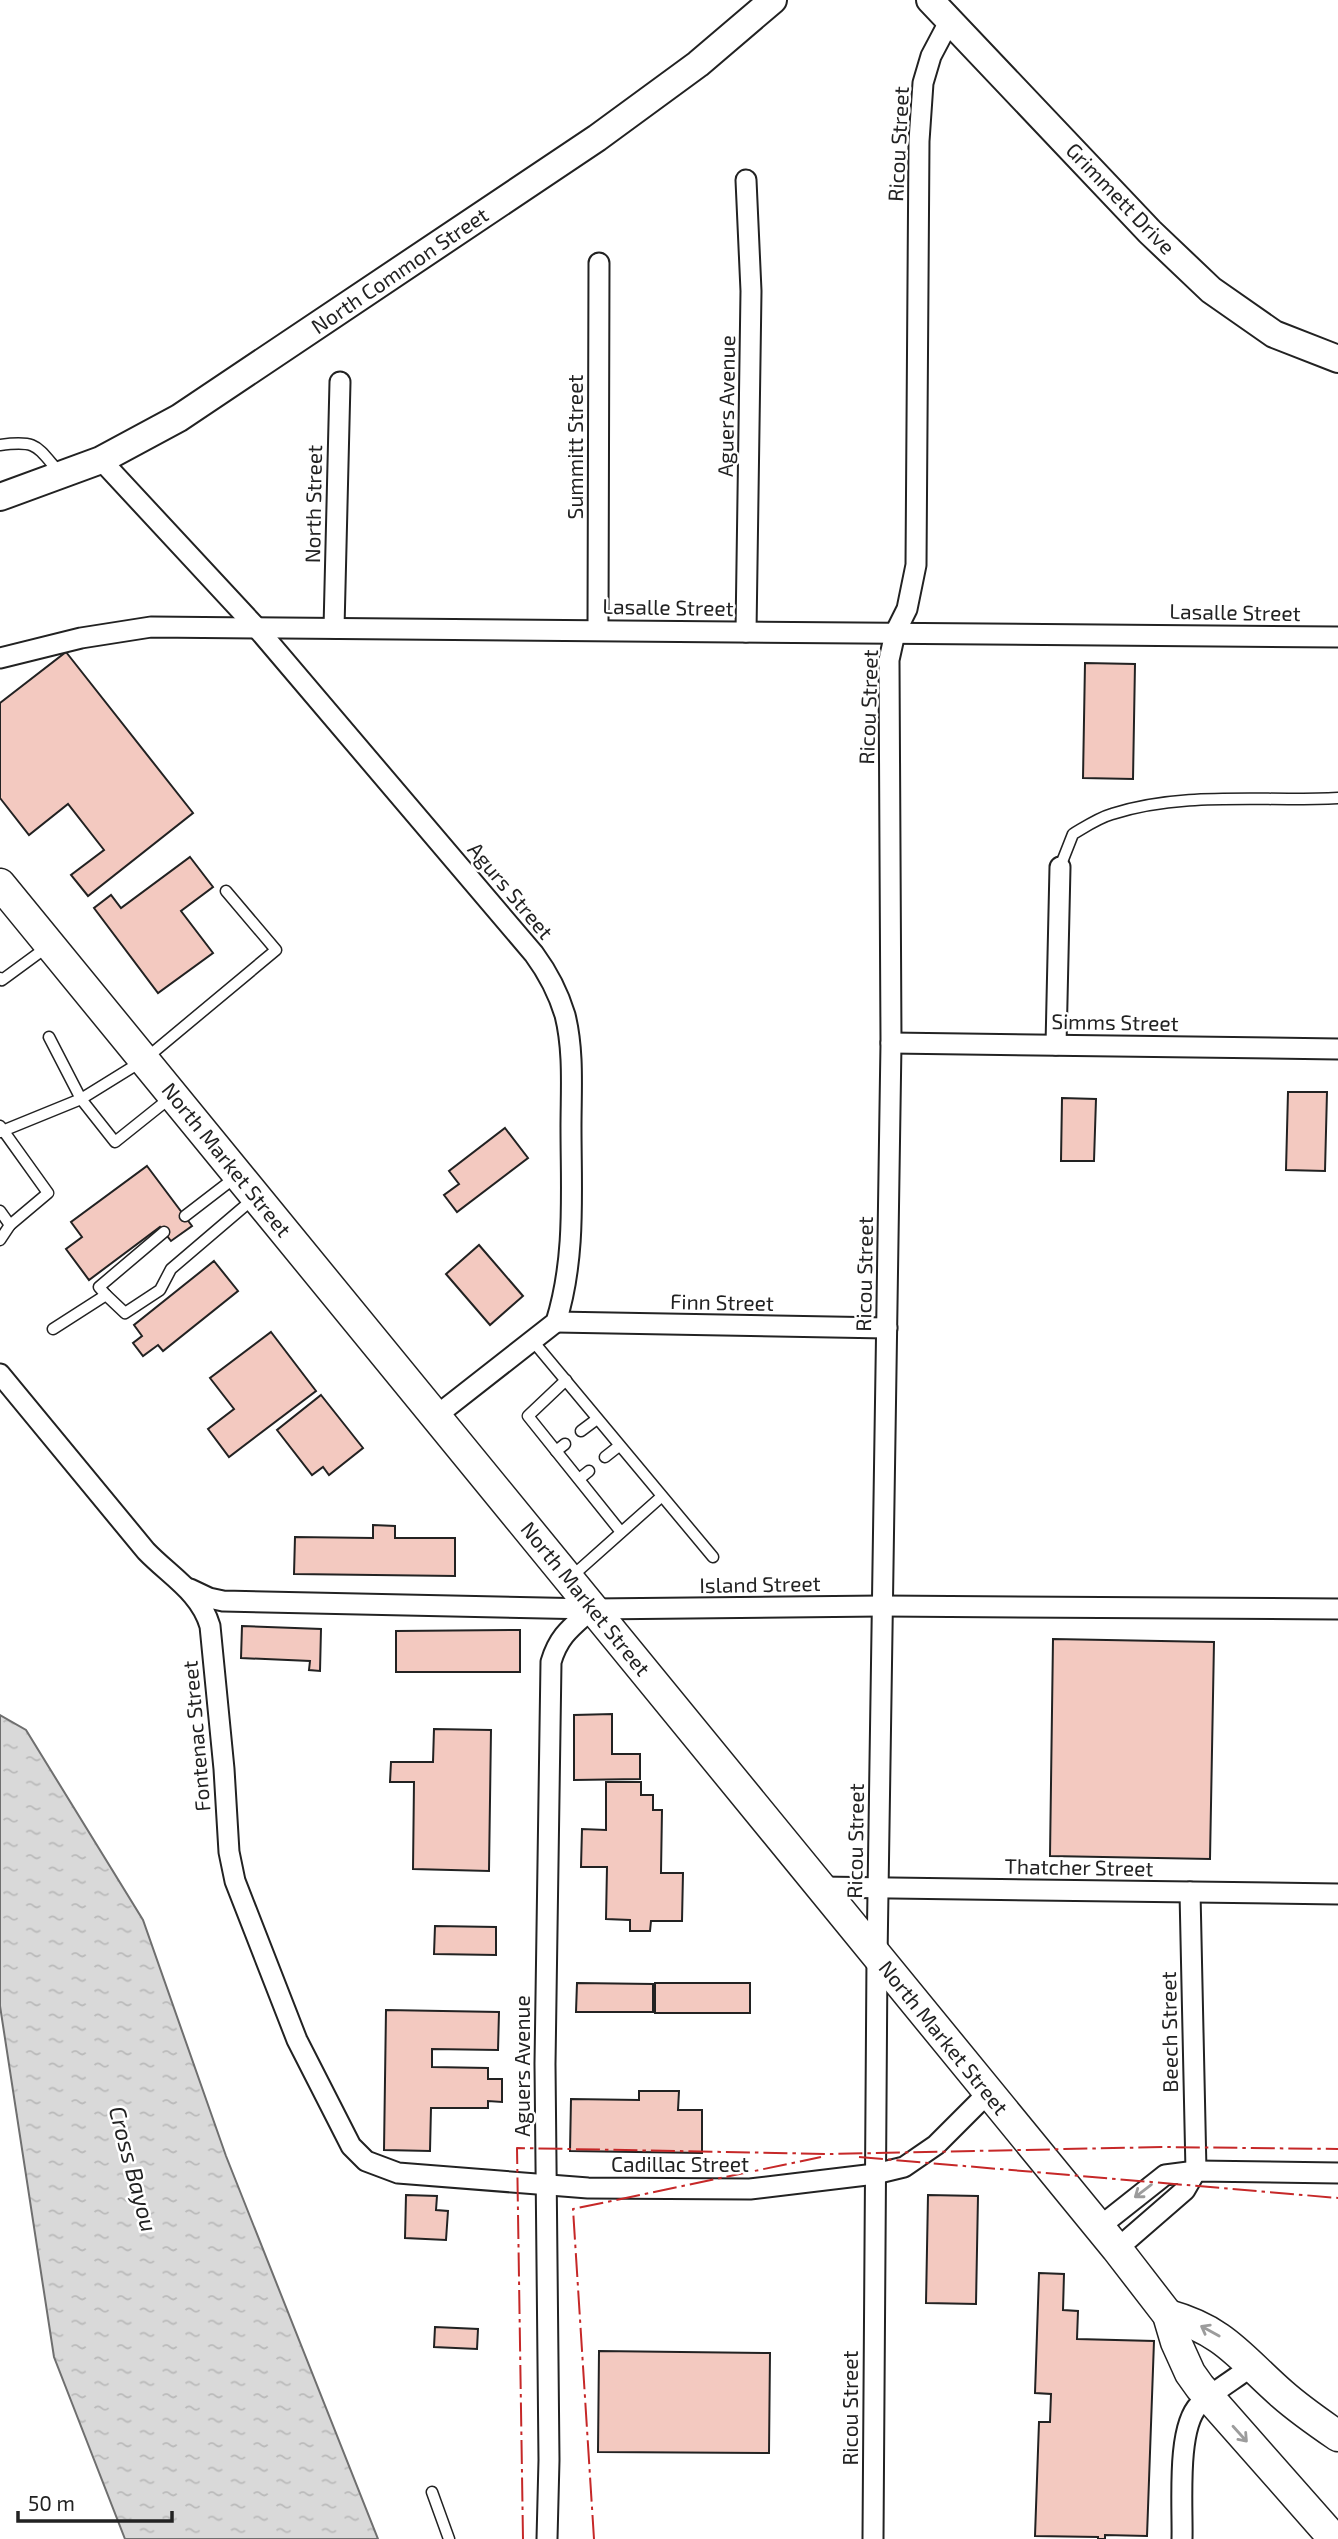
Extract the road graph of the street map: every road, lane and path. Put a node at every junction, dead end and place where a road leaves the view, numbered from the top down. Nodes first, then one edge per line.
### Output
1 (773, 0) edge
2 (930, 0) edge
3 (950, 20) junction
4 (746, 180) dead end
5 (599, 263) dead end
6 (1338, 359) edge
7 (340, 382) dead end
8 (0, 445) edge
9 (101, 460) junction
10 (63, 476) junction
11 (0, 497) edge
12 (256, 627) junction
13 (334, 628) junction
14 (598, 630) junction
15 (746, 632) junction
16 (895, 633) junction
17 (1338, 637) edge
18 (0, 658) edge
19 (1338, 798) edge
20 (1060, 867) joint
21 (0, 884) edge
22 (226, 891) dead end
23 (50, 946) junction
24 (0, 978) edge
25 (49, 1037) dead end
26 (891, 1044) junction
27 (1056, 1045) junction
28 (1338, 1049) edge
29 (144, 1060) junction
30 (173, 1096) junction
31 (81, 1099) junction
32 (1, 1129) edge
33 (247, 1186) junction
34 (0, 1211) edge
35 (185, 1216) dead end
36 (10, 1225) junction
37 (164, 1232) dead end
38 (0, 1240) edge
39 (106, 1295) junction
40 (556, 1322) junction
41 (887, 1328) junction
42 (52, 1329) dead end
43 (532, 1340) junction
44 (0, 1374) edge
45 (566, 1380) junction
46 (436, 1416) junction
47 (597, 1419) junction
48 (581, 1431) dead end
49 (565, 1444) dead end
50 (619, 1446) junction
51 (556, 1451) junction
52 (605, 1457) dead end
53 (589, 1471) dead end
54 (579, 1479) junction
55 (661, 1497) junction
56 (621, 1532) junction
57 (713, 1557) dead end
58 (569, 1580) junction
59 (186, 1587) junction
60 (882, 1606) junction
61 (593, 1609) junction
62 (1338, 1609) edge
63 (820, 1887) junction
64 (878, 1887) junction
65 (1190, 1892) junction
66 (1338, 1894) edge
67 (877, 1958) junction
68 (988, 2093) junction
69 (351, 2146) joint
70 (1196, 2171) junction
71 (1338, 2173) edge
72 (875, 2174) junction
73 (547, 2184) junction
74 (1108, 2238) junction
75 (1168, 2315) junction
76 (1252, 2366) junction
77 (1209, 2398) junction
78 (1338, 2436) edge
79 (432, 2492) dead end
80 (1333, 2536) edge
81 (449, 2539) edge
82 (548, 2539) edge
83 (873, 2539) edge
84 (1182, 2539) edge

1 - 9 main road, North Common Street
2 - 3 main road, Grimmett Drive
3 - 6 main road, Grimmett Drive
3 - 16 street, Ricou Street
4 - 15 street, Aguers Avenue
5 - 14 street, Summitt Street
7 - 13 street, North Street
8 - 10 lane
9 - 10 main road, North Common Street
9 - 12 street, Agurs Street
10 - 11 main road, North Common Street
12 - 13 street, Lasalle Street
12 - 18 street, Lasalle Street
12 - 40 street, Agurs Street
13 - 14 street, Lasalle Street
14 - 15 street, Lasalle Street
15 - 16 street, Lasalle Street
16 - 17 street, Lasalle Street
16 - 26 street, Ricou Street
19 - 20 lane
20 - 27 street
21 - 23 main road, North Market Street
22 - 29 lane
23 - 24 lane
23 - 29 main road, North Market Street
25 - 31 lane
26 - 27 street, Simms Street
26 - 41 street, Ricou Street
27 - 28 street, Simms Street
29 - 30 main road, North Market Street
29 - 31 lane
30 - 31 lane
30 - 33 main road, North Market Street
31 - 32 lane
32 - 36 lane
33 - 35 lane
33 - 39 lane
33 - 46 main road, North Market Street
34 - 36 lane
36 - 38 lane
37 - 39 lane
39 - 42 lane
40 - 41 street, Finn Street
40 - 43 street
41 - 60 street, Ricou Street
43 - 45 lane
43 - 46 street
44 - 59 street, Fontenac Street
45 - 47 lane
45 - 51 lane
46 - 58 main road, North Market Street
47 - 48 lane
47 - 50 lane
49 - 51 lane
50 - 52 lane
50 - 55 lane
51 - 54 lane
53 - 54 lane
54 - 56 lane
55 - 56 lane
55 - 57 lane
56 - 58 lane
58 - 61 main road, North Market Street
59 - 61 street, Island Street
59 - 69 street, Fontenac Street
60 - 61 street, Island Street
60 - 62 street, Island Street
60 - 64 street, Ricou Street
61 - 63 main road, North Market Street
61 - 73 street, Aguers Avenue
63 - 64 street, Thatcher Street
63 - 67 main road, North Market Street
64 - 65 street, Thatcher Street
64 - 67 street, Ricou Street
65 - 66 street, Thatcher Street
65 - 70 street, Beech Street
67 - 68 main road, North Market Street
67 - 72 street, Ricou Street
68 - 72 street, Cadillac Street
68 - 74 main road, North Market Street
69 - 73 street, Cadillac Street
70 - 71 street
70 - 74 street
70 -> 74 street
72 - 73 street, Cadillac Street
72 - 83 street, Ricou Street
73 - 82 street, Aguers Avenue
74 - 75 main road, North Market Street
76 -> 75 main road
75 - 77 main road, North Market Street
76 - 77 street
76 - 78 main road
77 -> 80 main road, North Market Street
77 - 84 street
79 - 81 lane

